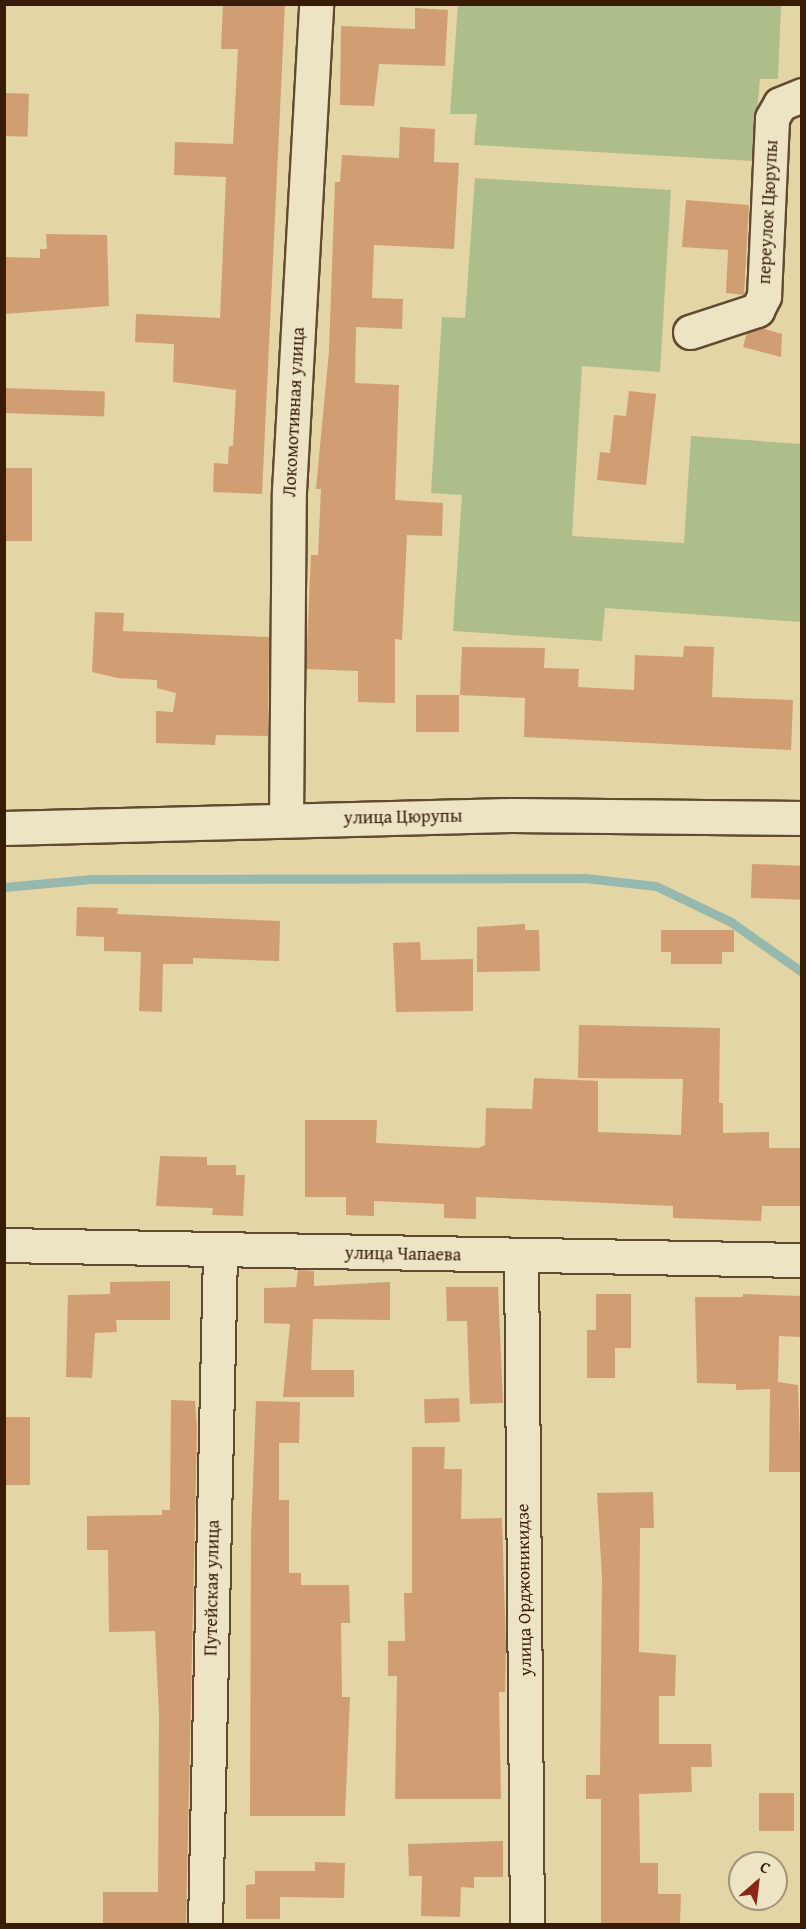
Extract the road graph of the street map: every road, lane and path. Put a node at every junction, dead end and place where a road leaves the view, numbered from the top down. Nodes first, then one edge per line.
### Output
1 (316, 4) edge
2 (801, 95) edge
3 (690, 332) dead end
4 (801, 818) edge
5 (286, 820) junction
6 (4, 828) edge
7 (4, 1245) edge
8 (220, 1251) junction
9 (520, 1255) junction
10 (801, 1260) edge
11 (205, 1924) edge
12 (527, 1924) edge

1 - 5 street, Локомотивная улица
2 - 3 street, переулок Цюрупы
4 - 5 street, улица Цюрупы
5 - 6 street, улица Цюрупы
7 - 8 street, улица Чапаева
8 - 9 street, улица Чапаева
8 - 11 street, Путейская улица
9 - 10 street, улица Чапаева
9 - 12 street, улица Орджоникидзе

